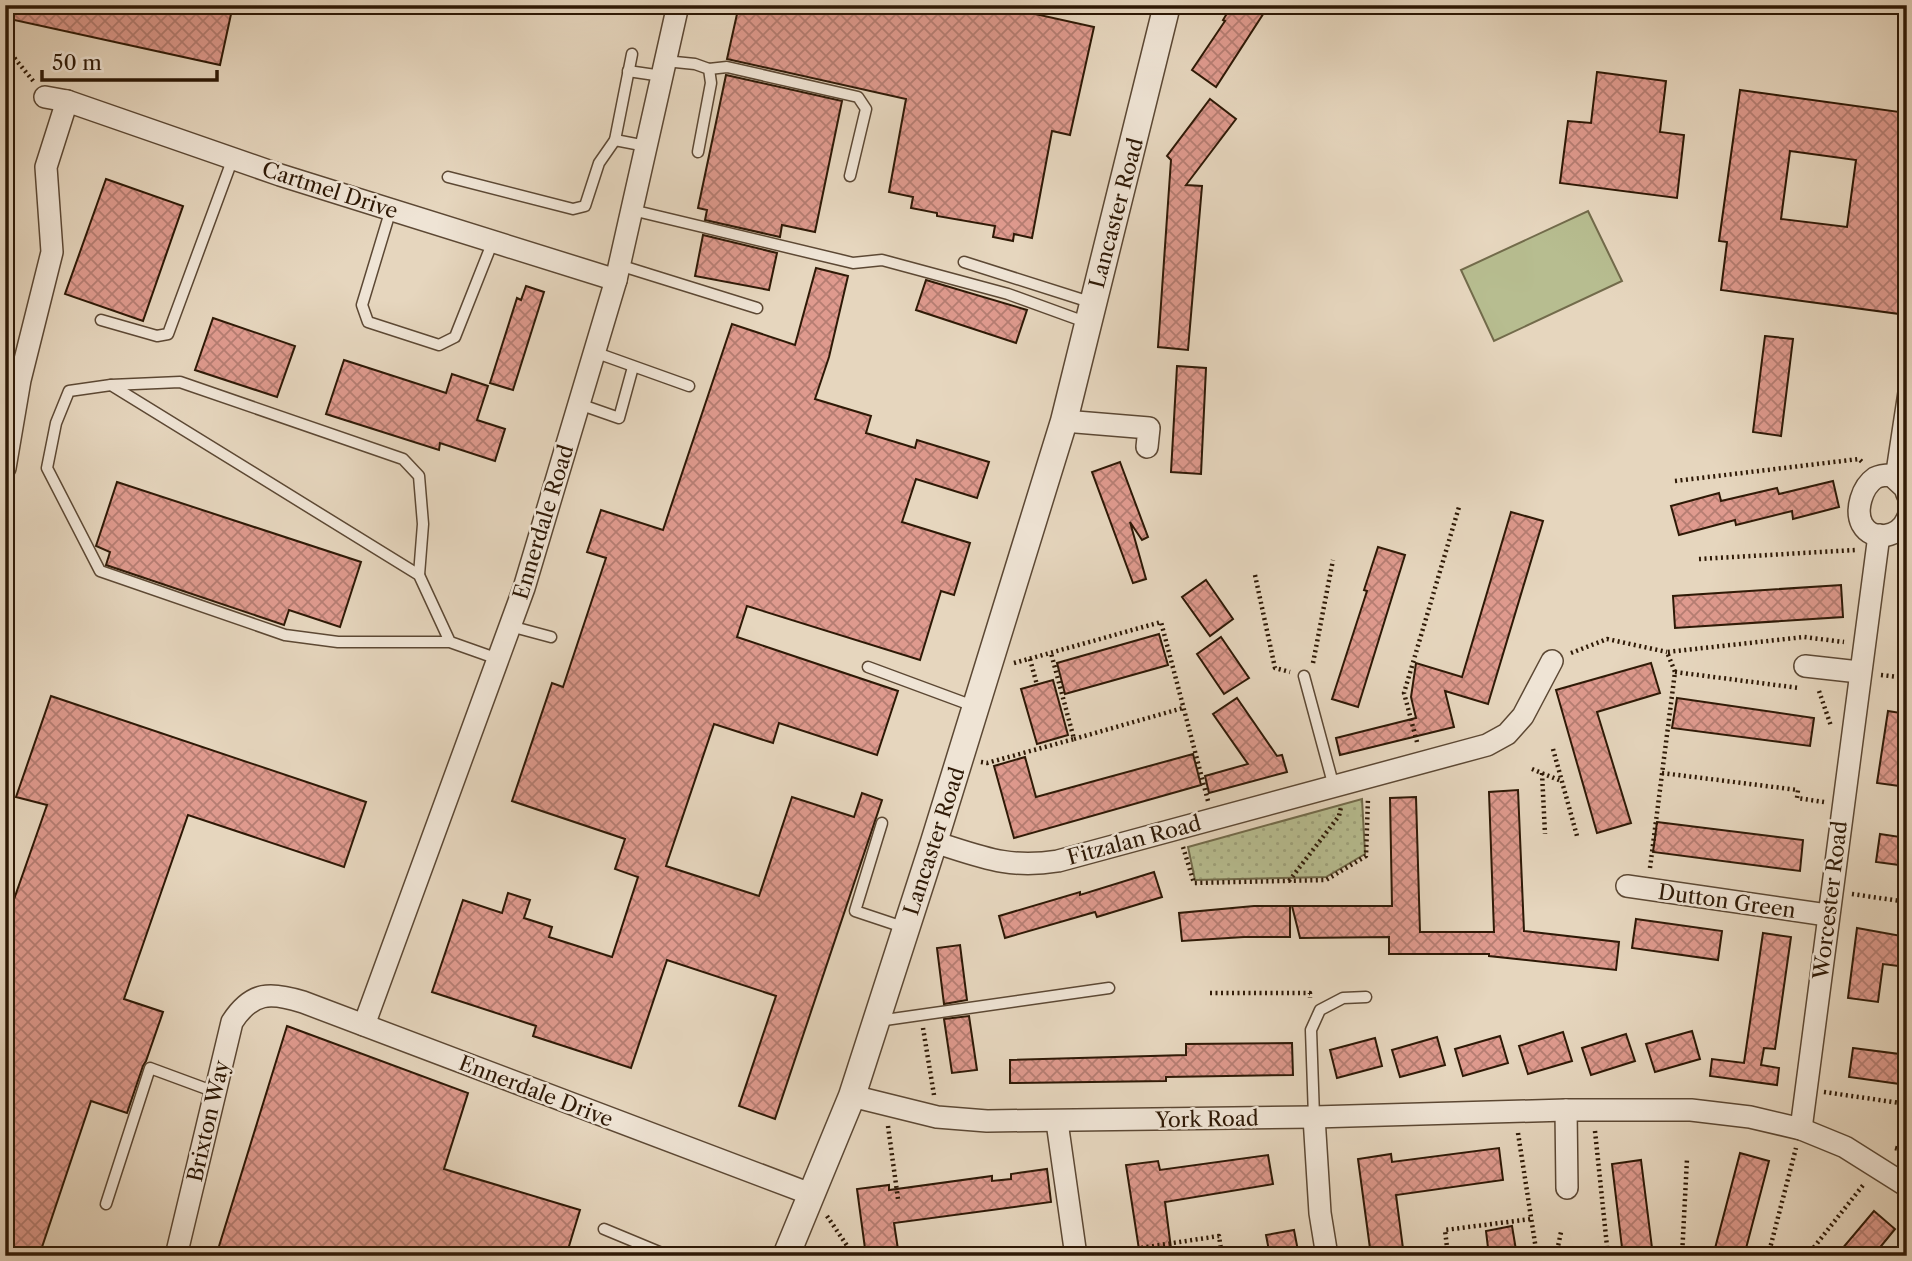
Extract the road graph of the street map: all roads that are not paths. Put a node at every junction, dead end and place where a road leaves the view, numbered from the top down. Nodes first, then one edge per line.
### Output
1 (678, 5) edge
2 (1167, 5) edge
3 (632, 54) dead end
4 (664, 69) junction
5 (709, 69) junction
6 (628, 71) junction
7 (45, 97) road end
8 (68, 101) junction
9 (615, 140) junction
10 (646, 146) junction
11 (698, 152) dead end
12 (233, 158) junction
13 (850, 176) dead end
14 (448, 177) dead end
15 (390, 209) junction
16 (632, 210) junction
17 (493, 242) junction
18 (964, 262) dead end
19 (617, 273) junction
20 (757, 308) dead end
21 (1090, 313) junction
22 (101, 320) dead end
23 (594, 352) junction
24 (633, 368) junction
25 (1907, 369) edge
26 (13, 379) edge
27 (111, 385) junction
28 (689, 386) dead end
29 (579, 404) junction
30 (1064, 421) junction
31 (1147, 447) dead end
32 (5, 468) edge
33 (1884, 476) junction
34 (1907, 494) edge
35 (1907, 519) edge
36 (1878, 542) junction
37 (419, 575) junction
38 (510, 626) junction
39 (551, 637) dead end
40 (450, 642) junction
41 (498, 659) junction
42 (1552, 661) road end
43 (1805, 666) dead end
44 (868, 667) dead end
45 (1859, 671) junction
46 (1304, 676) road end
47 (976, 707) junction
48 (1337, 786) junction
49 (882, 823) dead end
50 (934, 842) junction
51 (1637, 888) road end
52 (1827, 915) junction
53 (906, 928) junction
54 (1108, 988) dead end
55 (257, 997) joint
56 (1366, 997) dead end
57 (875, 1021) junction
58 (365, 1026) junction
59 (215, 1092) junction
60 (852, 1096) junction
61 (1566, 1110) junction
62 (1314, 1117) junction
63 (1057, 1122) junction
64 (1801, 1129) junction
65 (1907, 1186) edge
66 (1567, 1188) dead end
67 (813, 1195) junction
68 (106, 1204) dead end
69 (604, 1229) dead end
70 (176, 1256) edge
71 (669, 1256) edge
72 (786, 1256) edge
73 (1076, 1256) edge
74 (1327, 1256) edge

1 - 4 street, Ennerdale Road
2 - 21 street, Lancaster Road
3 - 6 lane
4 - 5 lane
4 - 6 lane
4 - 10 street, Ennerdale Road
5 - 11 lane
5 - 13 lane
6 - 9 lane
7 - 8 street, Cartmel Drive
8 - 12 street, Cartmel Drive
8 - 26 street
9 - 10 lane
9 - 14 lane
10 - 16 street, Ennerdale Road
12 - 15 street, Cartmel Drive
12 - 22 lane
15 - 17 street, Cartmel Drive
15 - 17 lane
16 - 19 street, Ennerdale Road
16 - 21 lane
17 - 19 street, Cartmel Drive
18 - 21 lane
19 - 20 lane
19 - 23 street, Ennerdale Road
21 - 30 street, Lancaster Road
23 - 24 lane
23 - 29 street, Ennerdale Road
24 - 28 lane
24 - 29 lane
25 - 33 lane
26 - 32 street
27 - 37 lane
27 - 37 lane
27 - 40 lane
29 - 38 street, Ennerdale Road
30 - 31 street
30 - 47 street, Lancaster Road
33 - 34 street
33 - 36 street
35 - 36 street
36 - 45 street, Worcester Road
37 - 40 lane
38 - 39 lane
38 - 41 street, Ennerdale Road
40 - 41 lane
41 - 58 street, Ennerdale Road
42 - 48 street, Fitzalan Road
43 - 45 street
44 - 47 lane
45 - 52 street, Worcester Road
46 - 48 lane
47 - 50 street, Lancaster Road
48 - 50 street, Fitzalan Road
49 - 53 lane
50 - 53 street, Lancaster Road
51 - 52 street, Dutton Green
52 - 64 street, Worcester Road
53 - 57 street, Lancaster Road
54 - 57 lane
55 - 58 street, Ennerdale Drive
55 - 59 street, Brixton Way
56 - 62 lane
57 - 60 street, Lancaster Road
58 - 67 street, Ennerdale Drive
59 - 68 lane
59 - 70 street, Brixton Way
60 - 63 street, York Road
60 - 67 street, Lancaster Road
61 - 62 street, York Road
61 - 64 street, York Road
61 - 66 street
62 - 63 street, York Road
62 - 74 street
63 - 73 street
64 - 65 street, York Road
67 - 72 street, Lancaster Road
69 - 71 lane

